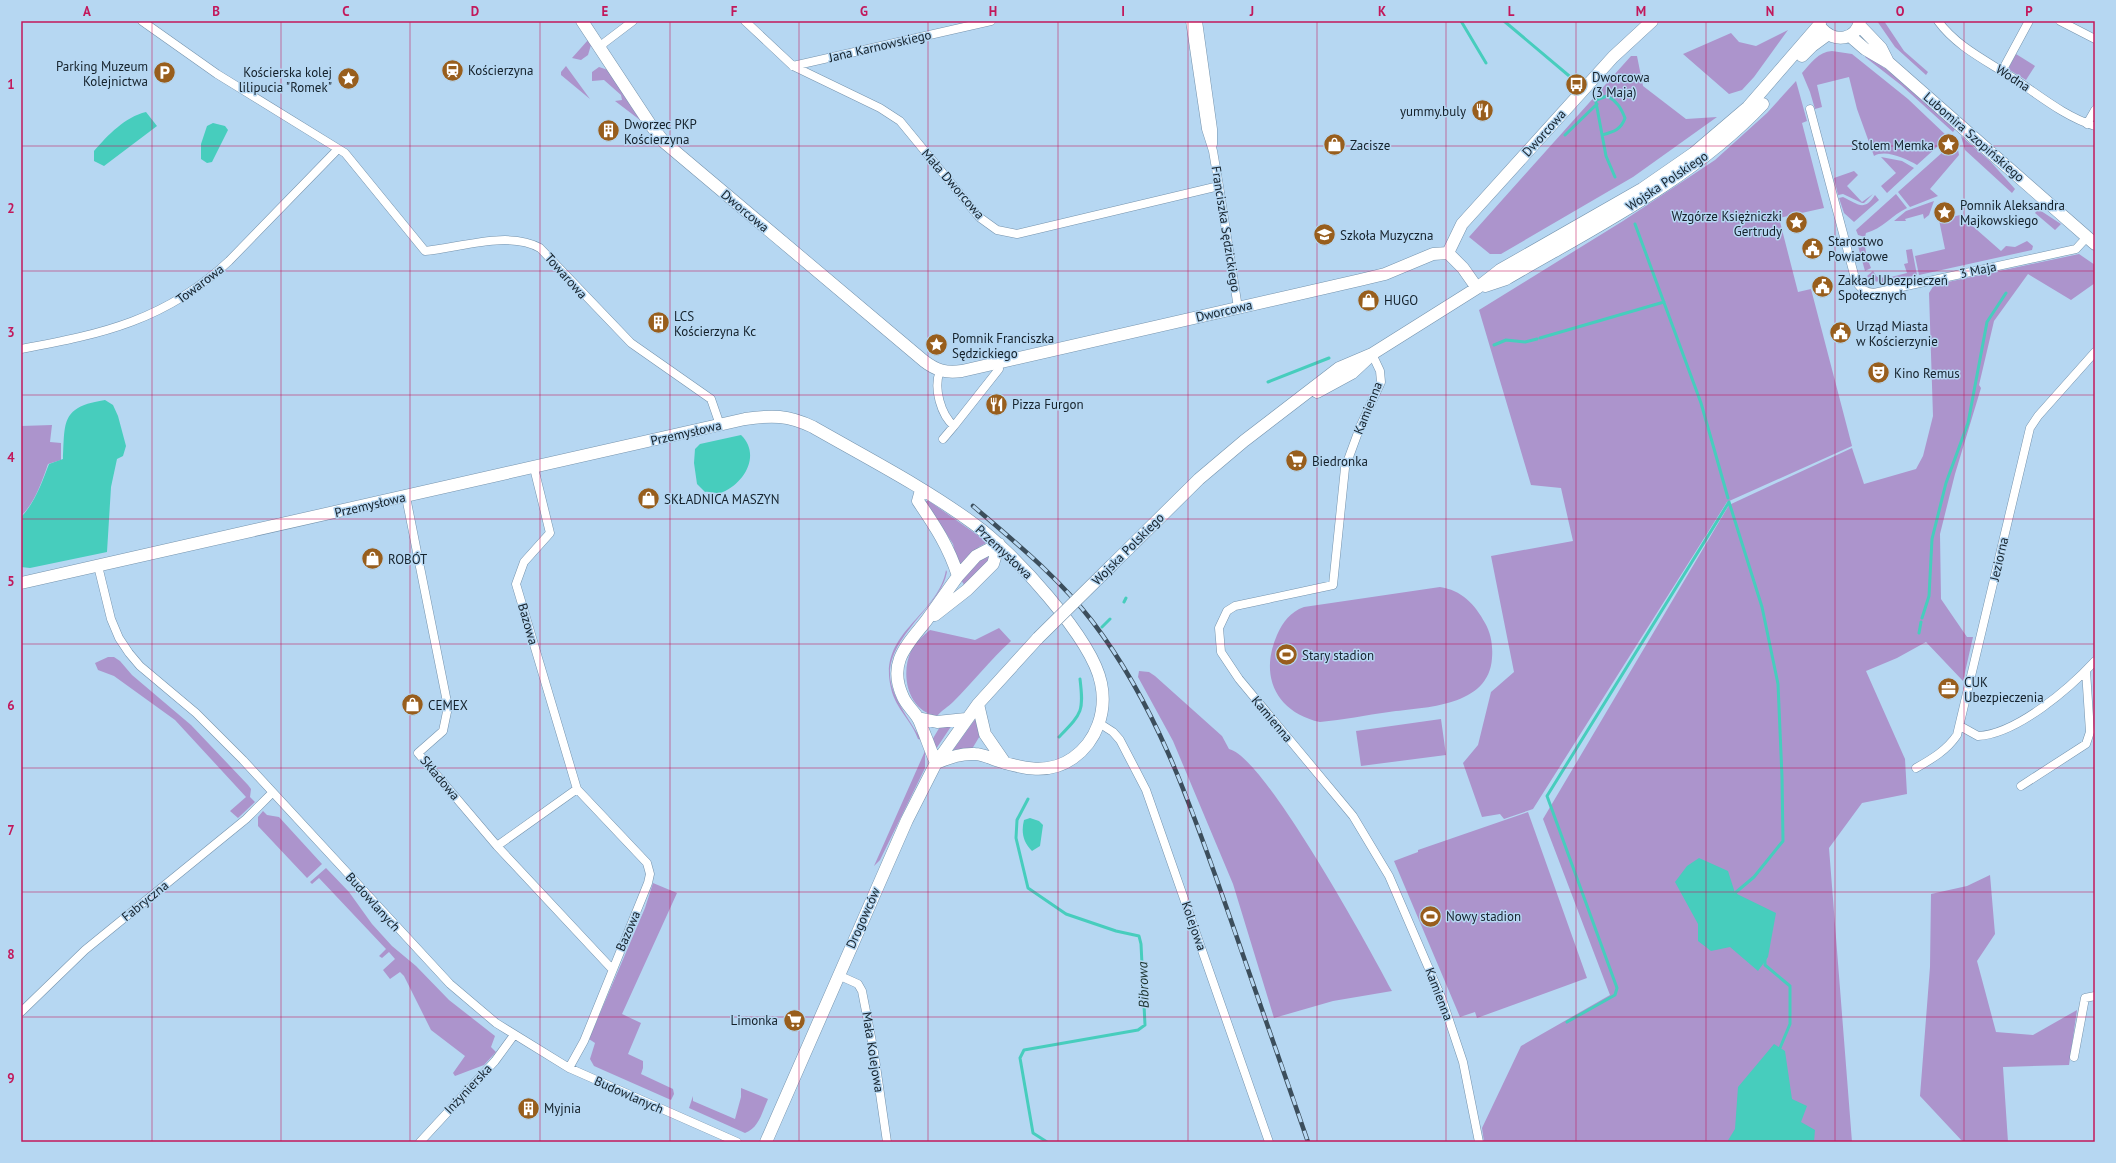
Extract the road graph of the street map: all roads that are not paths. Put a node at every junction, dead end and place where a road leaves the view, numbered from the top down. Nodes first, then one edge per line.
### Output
1 (142, 21) edge
2 (582, 21) edge
3 (633, 21) edge
4 (745, 21) edge
5 (991, 21) edge
6 (1190, 21) edge
7 (1198, 21) edge
8 (1652, 21) edge
9 (1938, 21) edge
10 (2029, 21) edge
11 (2060, 21) edge
12 (1819, 23) edge
13 (1860, 23) edge
14 (1827, 34) junction
15 (1850, 36) junction
16 (2095, 39) edge
17 (600, 49) junction
18 (1889, 62) junction
19 (793, 66) junction
20 (2002, 71) junction
21 (1810, 109) dead end
22 (2095, 110) edge
23 (2091, 125) edge
24 (338, 149) junction
25 (1213, 151) junction
26 (1219, 186) junction
27 (2091, 241) edge
28 (1448, 253) junction
29 (1477, 288) junction
30 (1238, 308) junction
31 (21, 349) edge
32 (2095, 352) edge
33 (1372, 354) junction
34 (998, 362) junction
35 (940, 371) junction
36 (720, 425) junction
37 (954, 426) junction
38 (943, 439) dead end
39 (534, 468) junction
40 (921, 490) junction
41 (406, 497) junction
42 (999, 544) junction
43 (98, 566) junction
44 (958, 576) junction
45 (21, 583) edge
46 (926, 621) junction
47 (2095, 661) edge
48 (2086, 671) junction
49 (978, 704) junction
50 (918, 718) junction
51 (966, 718) junction
52 (1099, 723) junction
53 (1960, 726) junction
54 (936, 763) junction
55 (1005, 763) junction
56 (1916, 768) dead end
57 (2021, 786) dead end
58 (576, 789) junction
59 (272, 793) junction
60 (497, 846) junction
61 (612, 969) junction
62 (838, 975) junction
63 (2095, 996) edge
64 (21, 1012) edge
65 (514, 1034) junction
66 (2074, 1057) dead end
67 (569, 1068) junction
68 (420, 1142) edge
69 (737, 1142) edge
70 (766, 1142) edge
71 (887, 1142) edge
72 (1269, 1142) edge
73 (1479, 1142) edge

1 - 24 street, Towarowa
2 - 17 main road, Dworcowa
3 - 17 street
4 - 19 street, Mała Dworcowa
5 - 19 street, Jana Karnowskiego
6 - 25 street, Franciszka Sędzickiego
7 - 25 street, Franciszka Sędzickiego
8 - 28 main road, Dworcowa
9 - 20 street, Wodna
10 - 20 street
11 - 16 street
12 - 14 main road
12 - 29 main road, Wojska Polskiego
13 - 15 main road
13 - 18 main road, Lubomira Szopińskiego
14 - 15 main road
14 - 29 main road, Wojska Polskiego
15 - 18 main road, Lubomira Szopińskiego
17 - 35 main road, Dworcowa
18 - 27 main road, Lubomira Szopińskiego
19 - 26 street, Mała Dworcowa
20 - 23 street, Wodna
21 - 27 street, 3 Maja
22 - 23 street
24 - 31 street, Towarowa
24 - 36 street, Towarowa
25 - 26 street, Franciszka Sędzickiego
26 - 30 street, Franciszka Sędzickiego
28 - 29 main road
28 - 30 main road, Dworcowa
29 - 33 main road, Wojska Polskiego
30 - 34 main road, Dworcowa
32 - 53 street, Jeziorna
33 - 49 main road, Wojska Polskiego, bridge
33 - 73 street, Kamienna
34 - 35 main road, Dworcowa
34 - 37 street
35 - 37 street
36 - 39 main road, Przemysłowa
36 - 40 main road, Przemysłowa
37 - 38 street
39 - 41 main road, Przemysłowa
39 - 58 street, Bazowa
40 - 42 main road, Przemysłowa
40 - 44 main road
41 - 43 main road, Przemysłowa
41 - 60 street, Składowa
42 - 44 main road
42 - 46 main road
42 - 52 main road, Przemysłowa
43 - 45 main road, Przemysłowa
43 - 59 street, Budowlanych
44 - 46 main road
46 - 50 main road
47 - 48 street
48 - 53 street
48 - 57 street
49 - 51 main road, Drogowców
49 - 55 main road
50 - 51 main road
50 - 54 main road
51 - 54 main road, Drogowców
52 - 55 main road, Przemysłowa
52 - 72 street, Kolejowa
53 - 56 street, Jeziorna
54 - 55 main road, Przemysłowa
54 - 62 main road, Drogowców
58 - 60 street
58 - 61 street, Bazowa
59 - 64 street, Fabryczna
59 - 65 street, Budowlanych
60 - 61 street, Składowa
61 - 67 street, Bazowa
62 - 70 main road, Drogowców
62 - 71 street, Mała Kolejowa
63 - 66 street
65 - 67 street, Budowlanych
65 - 68 street, Inżynierska
67 - 69 street, Budowlanych

